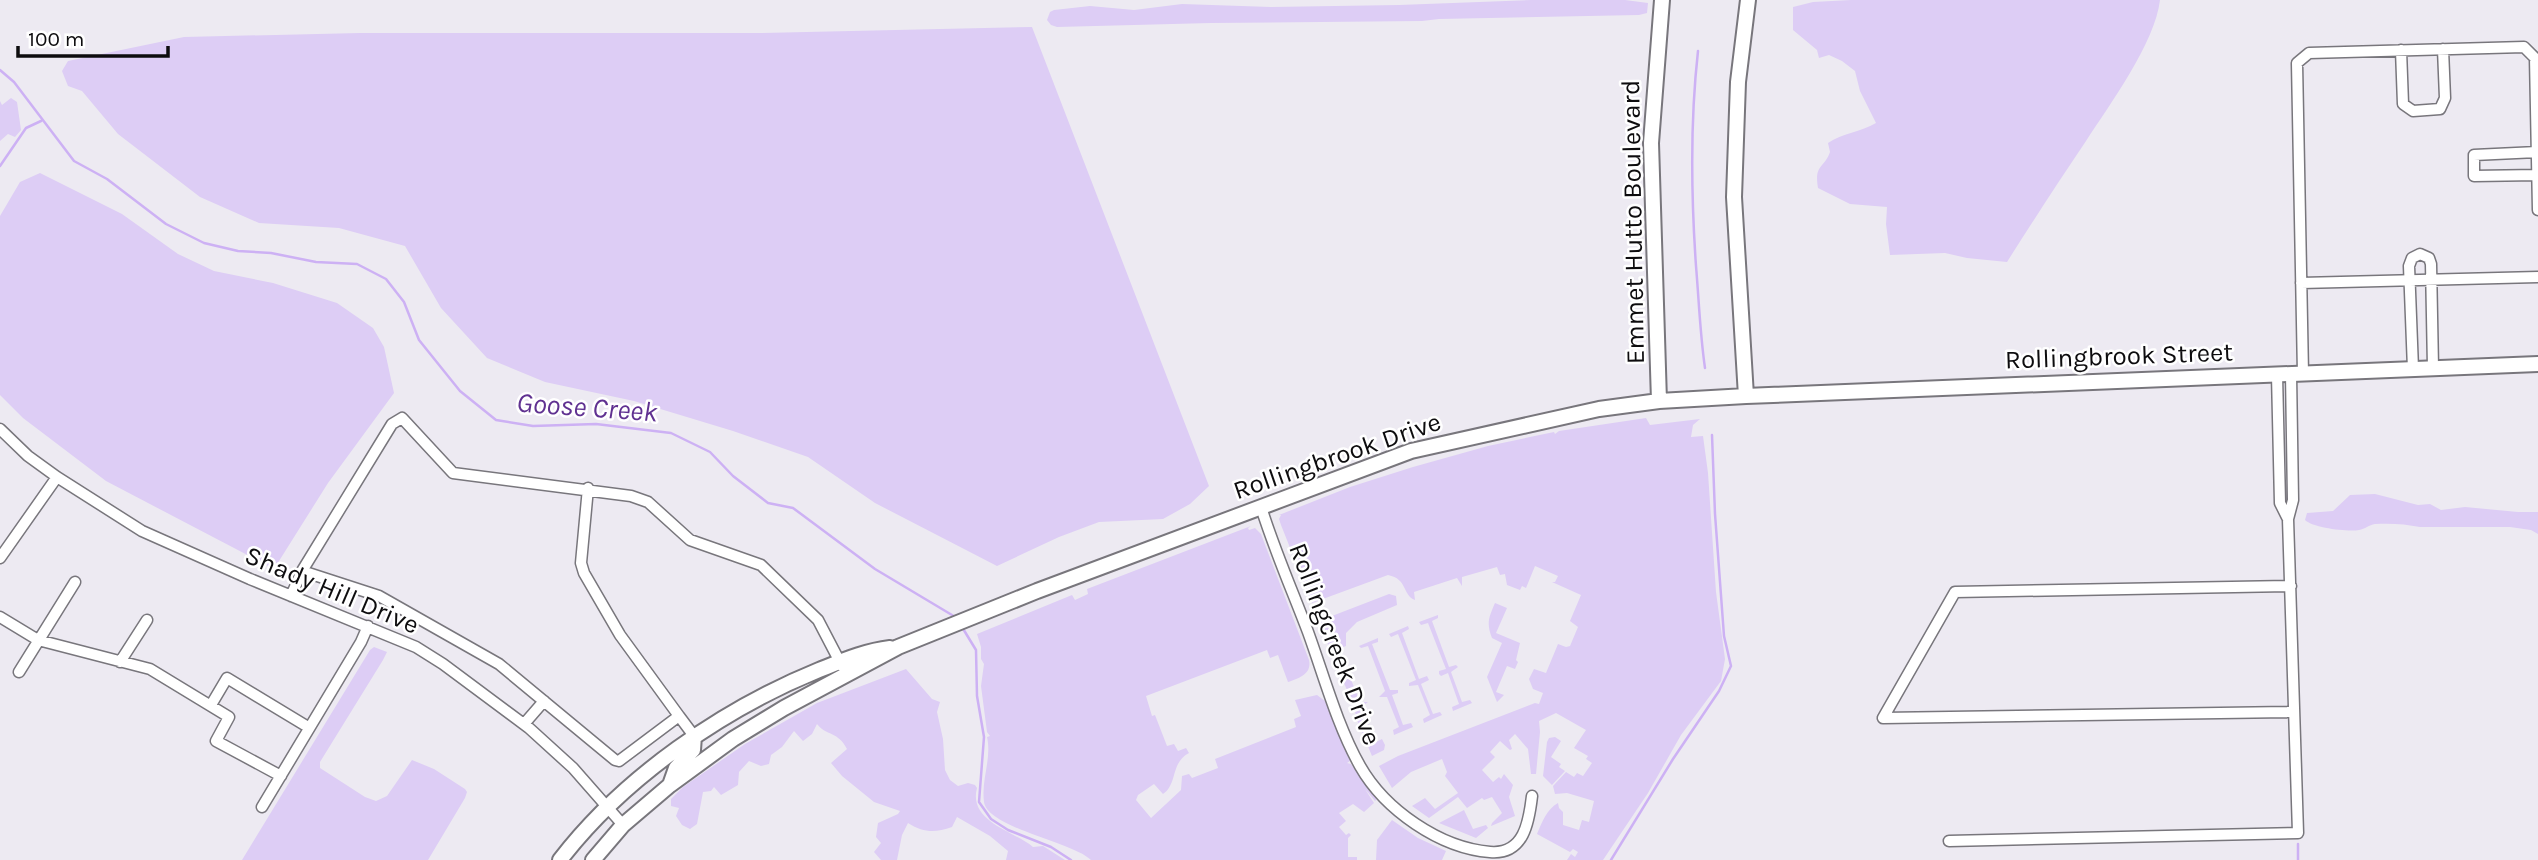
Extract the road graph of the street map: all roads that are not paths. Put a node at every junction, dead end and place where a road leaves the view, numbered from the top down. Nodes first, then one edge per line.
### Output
1 (1661, 0) edge
2 (1748, 0) edge
3 (2443, 49) junction
4 (2401, 50) junction
5 (2537, 152) edge
6 (2538, 174) edge
7 (2538, 210) edge
8 (2538, 277) edge
9 (2431, 280) junction
10 (2409, 281) junction
11 (2301, 283) junction
12 (2538, 364) edge
13 (2433, 368) junction
14 (2413, 369) junction
15 (2290, 374) junction
16 (1746, 396) junction
17 (1703, 399) joint
18 (1659, 401) junction
19 (0, 429) edge
20 (57, 477) junction
21 (588, 488) junction
22 (1261, 507) junction
23 (0, 558) edge
24 (302, 571) junction
25 (75, 582) dead end
26 (2291, 586) junction
27 (291, 596) junction
28 (0, 617) edge
29 (147, 620) dead end
30 (368, 626) junction
31 (38, 640) junction
32 (898, 647) junction
33 (120, 662) junction
34 (840, 662) junction
35 (19, 672) dead end
36 (846, 676) junction
37 (544, 701) junction
38 (211, 705) junction
39 (2293, 712) junction
40 (679, 716) junction
41 (524, 724) junction
42 (308, 727) junction
43 (694, 736) junction
44 (281, 776) junction
45 (670, 785) junction
46 (1532, 796) dead end
47 (262, 807) dead end
48 (608, 808) junction
49 (623, 825) junction
50 (1949, 841) dead end
51 (560, 860) edge
52 (593, 860) edge

1 - 18 main road, Emmet Hutto Boulevard
2 - 16 main road
3 - 4 street
3 - 4 street
3 - 5 street
4 - 11 street
5 - 6 street
5 - 6 street
6 - 7 street
8 - 9 street
9 - 10 street
9 - 10 street
9 - 13 street
10 - 11 street
10 - 14 street
11 - 15 street
12 - 13 main road, Rollingbrook Street
13 - 14 main road, Rollingbrook Street
14 - 15 main road, Rollingbrook Street
15 - 16 main road, Rollingbrook Street
15 - 26 street
16 - 17 main road, Rollingbrook Street
17 - 18 main road, Rollingbrook Drive
18 - 22 main road, Rollingbrook Drive
19 - 20 street, Shady Hill Drive
20 - 23 street
20 - 27 street, Shady Hill Drive
21 - 24 street
21 - 34 street
21 - 40 street
22 - 32 main road, Rollingbrook Drive
22 - 46 street, Rollingcreek Drive
24 - 27 street
24 - 37 street
25 - 31 street
26 - 39 street
26 - 39 street
27 - 30 street, Shady Hill Drive
28 - 31 street
29 - 33 street
30 - 41 street, Shady Hill Drive
30 - 42 street
31 - 33 street
31 - 35 street
32 - 34 main road
32 - 36 main road
33 - 38 street
34 - 36 street
34 - 43 main road
36 - 45 main road
37 - 40 street
37 - 41 street
38 - 42 street
38 - 44 street
39 - 50 street
40 - 43 street
41 - 48 street, Shady Hill Drive
42 - 44 street
43 - 45 main road
43 - 48 main road
44 - 47 street
45 - 49 main road
48 - 49 street, Shady Hill Drive
48 - 51 main road
49 - 52 main road

